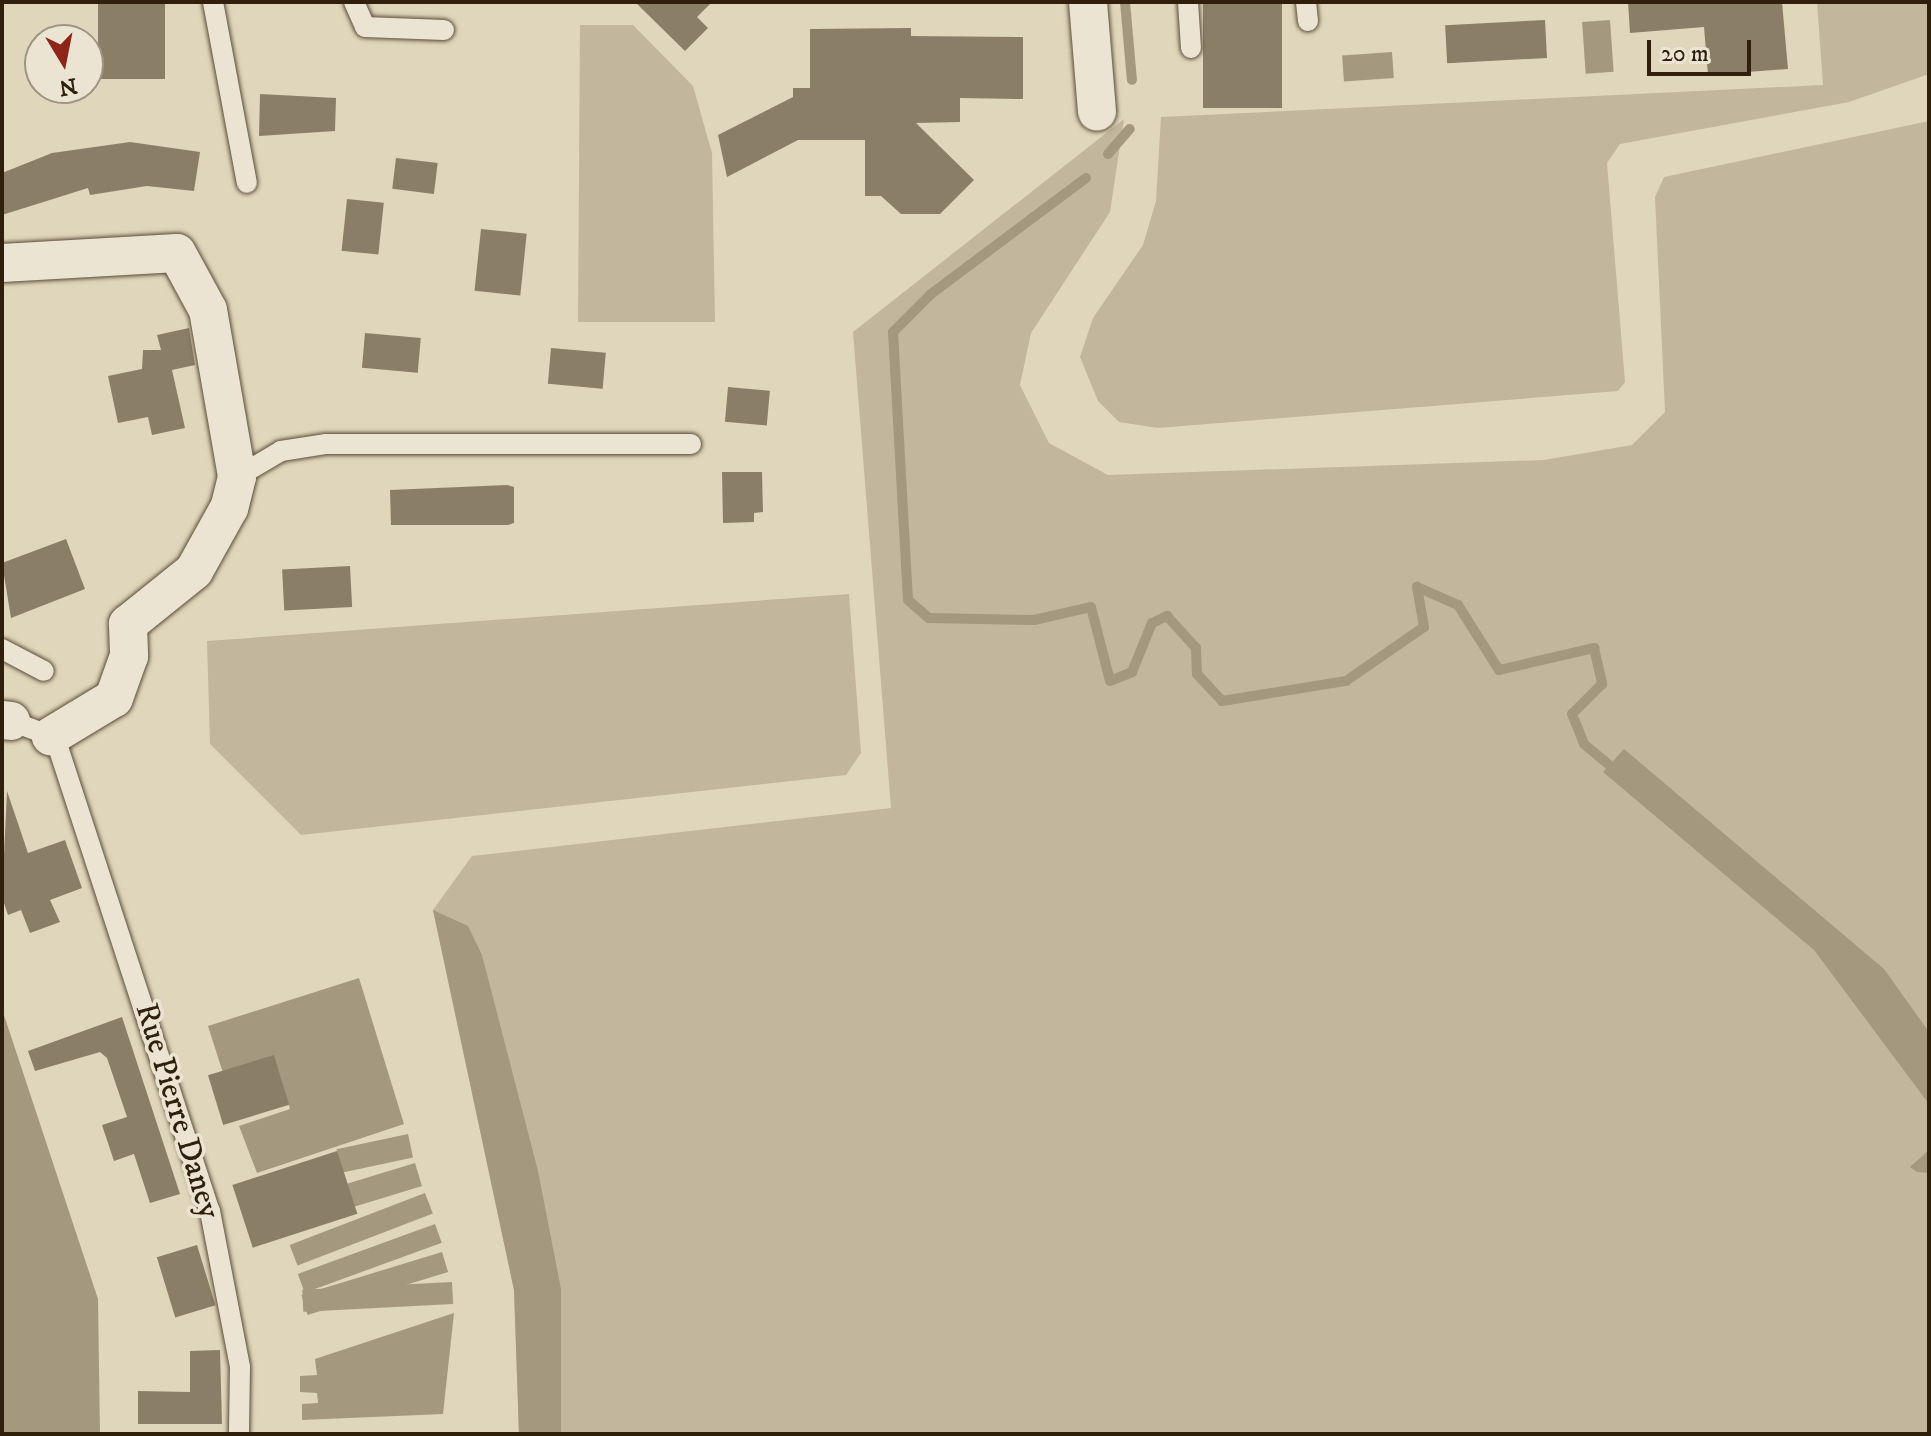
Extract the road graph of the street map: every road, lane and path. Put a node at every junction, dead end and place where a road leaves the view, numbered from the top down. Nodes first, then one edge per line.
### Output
1 (213, 2) edge
2 (354, 2) edge
3 (1088, 2) edge
4 (1188, 2) edge
5 (444, 30) dead end
6 (1191, 48) dead end
7 (1097, 112) dead end
8 (247, 183) dead end
9 (2, 263) edge
10 (691, 444) dead end
11 (237, 477) junction
12 (2, 649) edge
13 (44, 671) dead end
14 (6, 720) edge
15 (51, 736) junction
16 (239, 1434) edge

1 - 8 lane
2 - 5 lane
3 - 7 street
4 - 6 lane
9 - 11 street
10 - 11 lane
11 - 15 street
12 - 13 lane
14 - 15 lane
15 - 16 lane, Rue Pierre Daney

